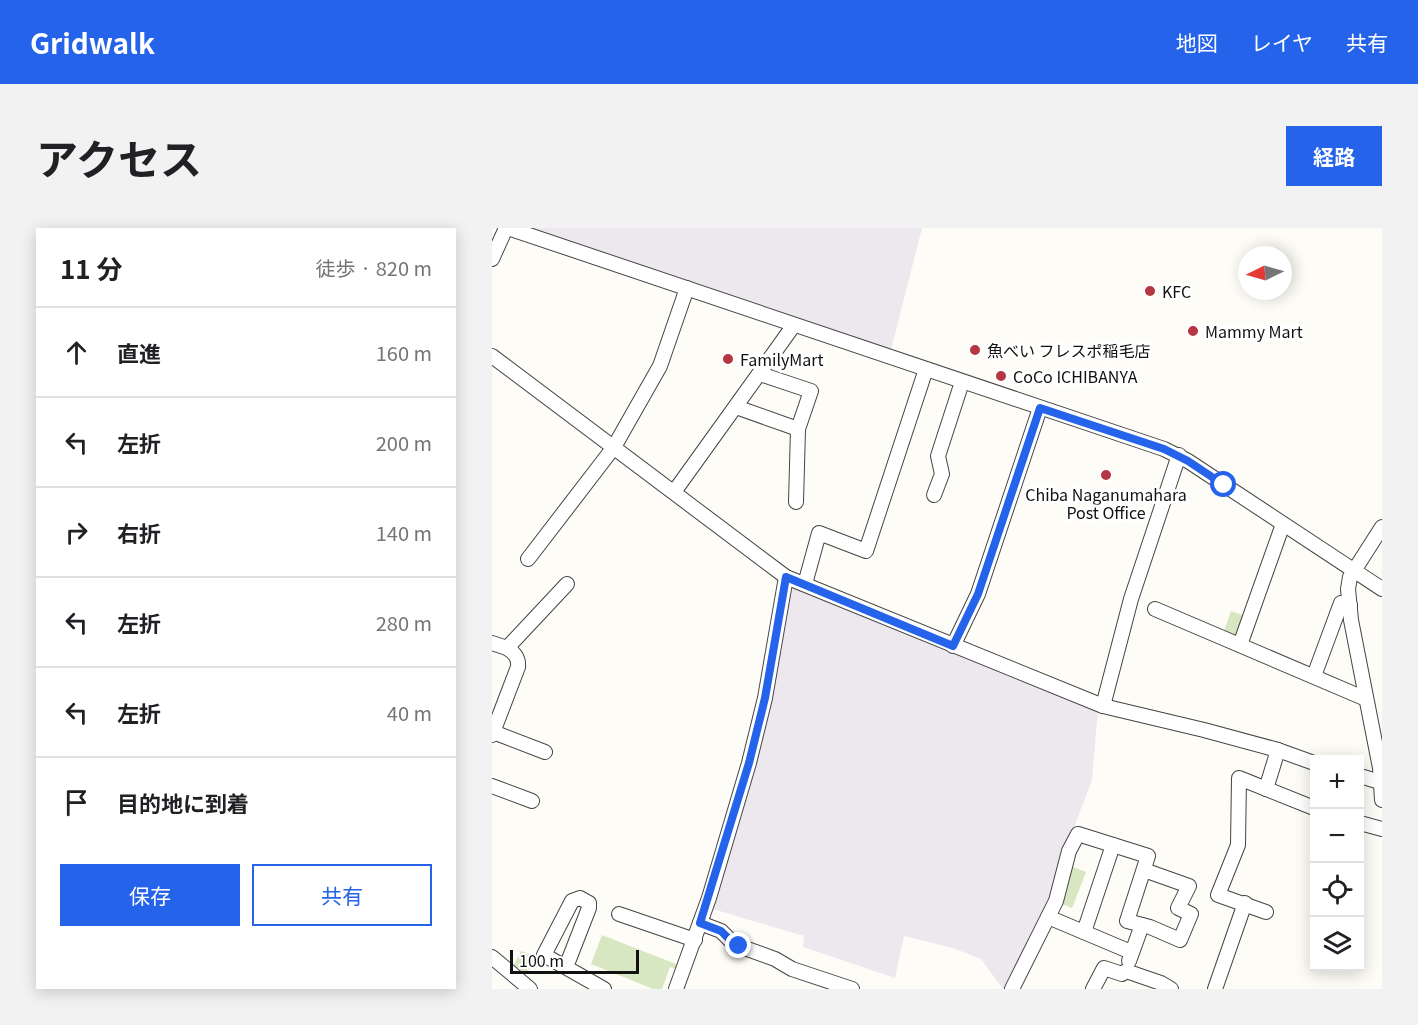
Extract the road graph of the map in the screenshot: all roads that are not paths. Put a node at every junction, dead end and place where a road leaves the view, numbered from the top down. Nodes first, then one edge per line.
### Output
1 (507, 228) edge
2 (492, 259) edge
3 (687, 288) junction
4 (794, 325) junction
5 (492, 356) edge
6 (926, 369) junction
7 (760, 374) junction
8 (962, 382) junction
9 (736, 407) junction
10 (1040, 408) junction
11 (798, 429) junction
12 (614, 447) junction
13 (1179, 455) junction
14 (674, 492) junction
15 (934, 495) dead end
16 (796, 502) dead end
17 (1283, 524) junction
18 (1382, 527) edge
19 (528, 559) dead end
20 (1354, 570) junction
21 (786, 577) junction
22 (567, 584) dead end
23 (806, 584) junction
24 (1382, 589) edge
25 (1350, 605) junction
26 (1155, 609) dead end
27 (492, 643) edge
28 (1240, 645) junction
29 (953, 646) junction
30 (507, 648) junction
31 (1314, 676) junction
32 (1366, 699) junction
33 (1103, 706) junction
34 (493, 734) edge
35 (1278, 750) junction
36 (545, 752) dead end
37 (1310, 762) edge
38 (1364, 777) edge
39 (1380, 782) junction
40 (492, 786) edge
41 (1266, 789) junction
42 (1382, 800) edge
43 (532, 801) dead end
44 (1310, 806) edge
45 (1364, 824) edge
46 (1382, 829) edge
47 (1113, 845) junction
48 (1144, 870) junction
49 (1245, 903) junction
50 (1266, 912) dead end
51 (619, 914) dead end
52 (1048, 917) junction
53 (700, 923) junction
54 (1142, 925) junction
55 (1084, 932) junction
56 (695, 940) junction
57 (1131, 952) junction
58 (492, 957) edge
59 (566, 967) junction
60 (1126, 971) junction
61 (530, 989) edge
62 (604, 989) edge
63 (676, 989) edge
64 (852, 989) edge
65 (1012, 989) edge
66 (1093, 989) edge
67 (1171, 989) edge
68 (1215, 989) edge

1 - 2 street
1 - 3 street
3 - 4 street
3 - 12 street
4 - 6 street
4 - 7 street
5 - 12 street
6 - 8 street
6 - 23 street
7 - 9 street
7 - 11 street
8 - 10 street
8 - 15 street
9 - 11 street
9 - 14 street
10 - 13 street
10 - 29 street
11 - 16 street
12 - 14 street
12 - 19 street
13 - 17 street
13 - 33 street
14 - 21 street
17 - 20 street
17 - 28 street
18 - 20 street
20 - 24 street
20 - 25 street
21 - 23 street
21 - 53 street
22 - 30 street
23 - 29 street
25 - 31 street
25 - 32 street
26 - 28 street
27 - 30 street
28 - 31 street
29 - 33 street
30 - 34 street
31 - 32 street
32 - 39 street
33 - 35 street
34 - 36 street
35 - 37 street
35 - 41 street
38 - 39 street
39 - 42 street
40 - 43 street
41 - 44 street
41 - 49 street
45 - 46 street
47 - 48 street
47 - 52 street
47 - 55 street
48 - 54 street
48 - 54 street
49 - 50 street
49 - 68 street
51 - 56 street
52 - 55 street
52 - 65 street
53 - 56 street
53 - 64 street
54 - 57 street
55 - 57 street
56 - 63 street
57 - 60 street
58 - 61 street
59 - 59 street
59 - 62 street
60 - 66 street
60 - 67 street

